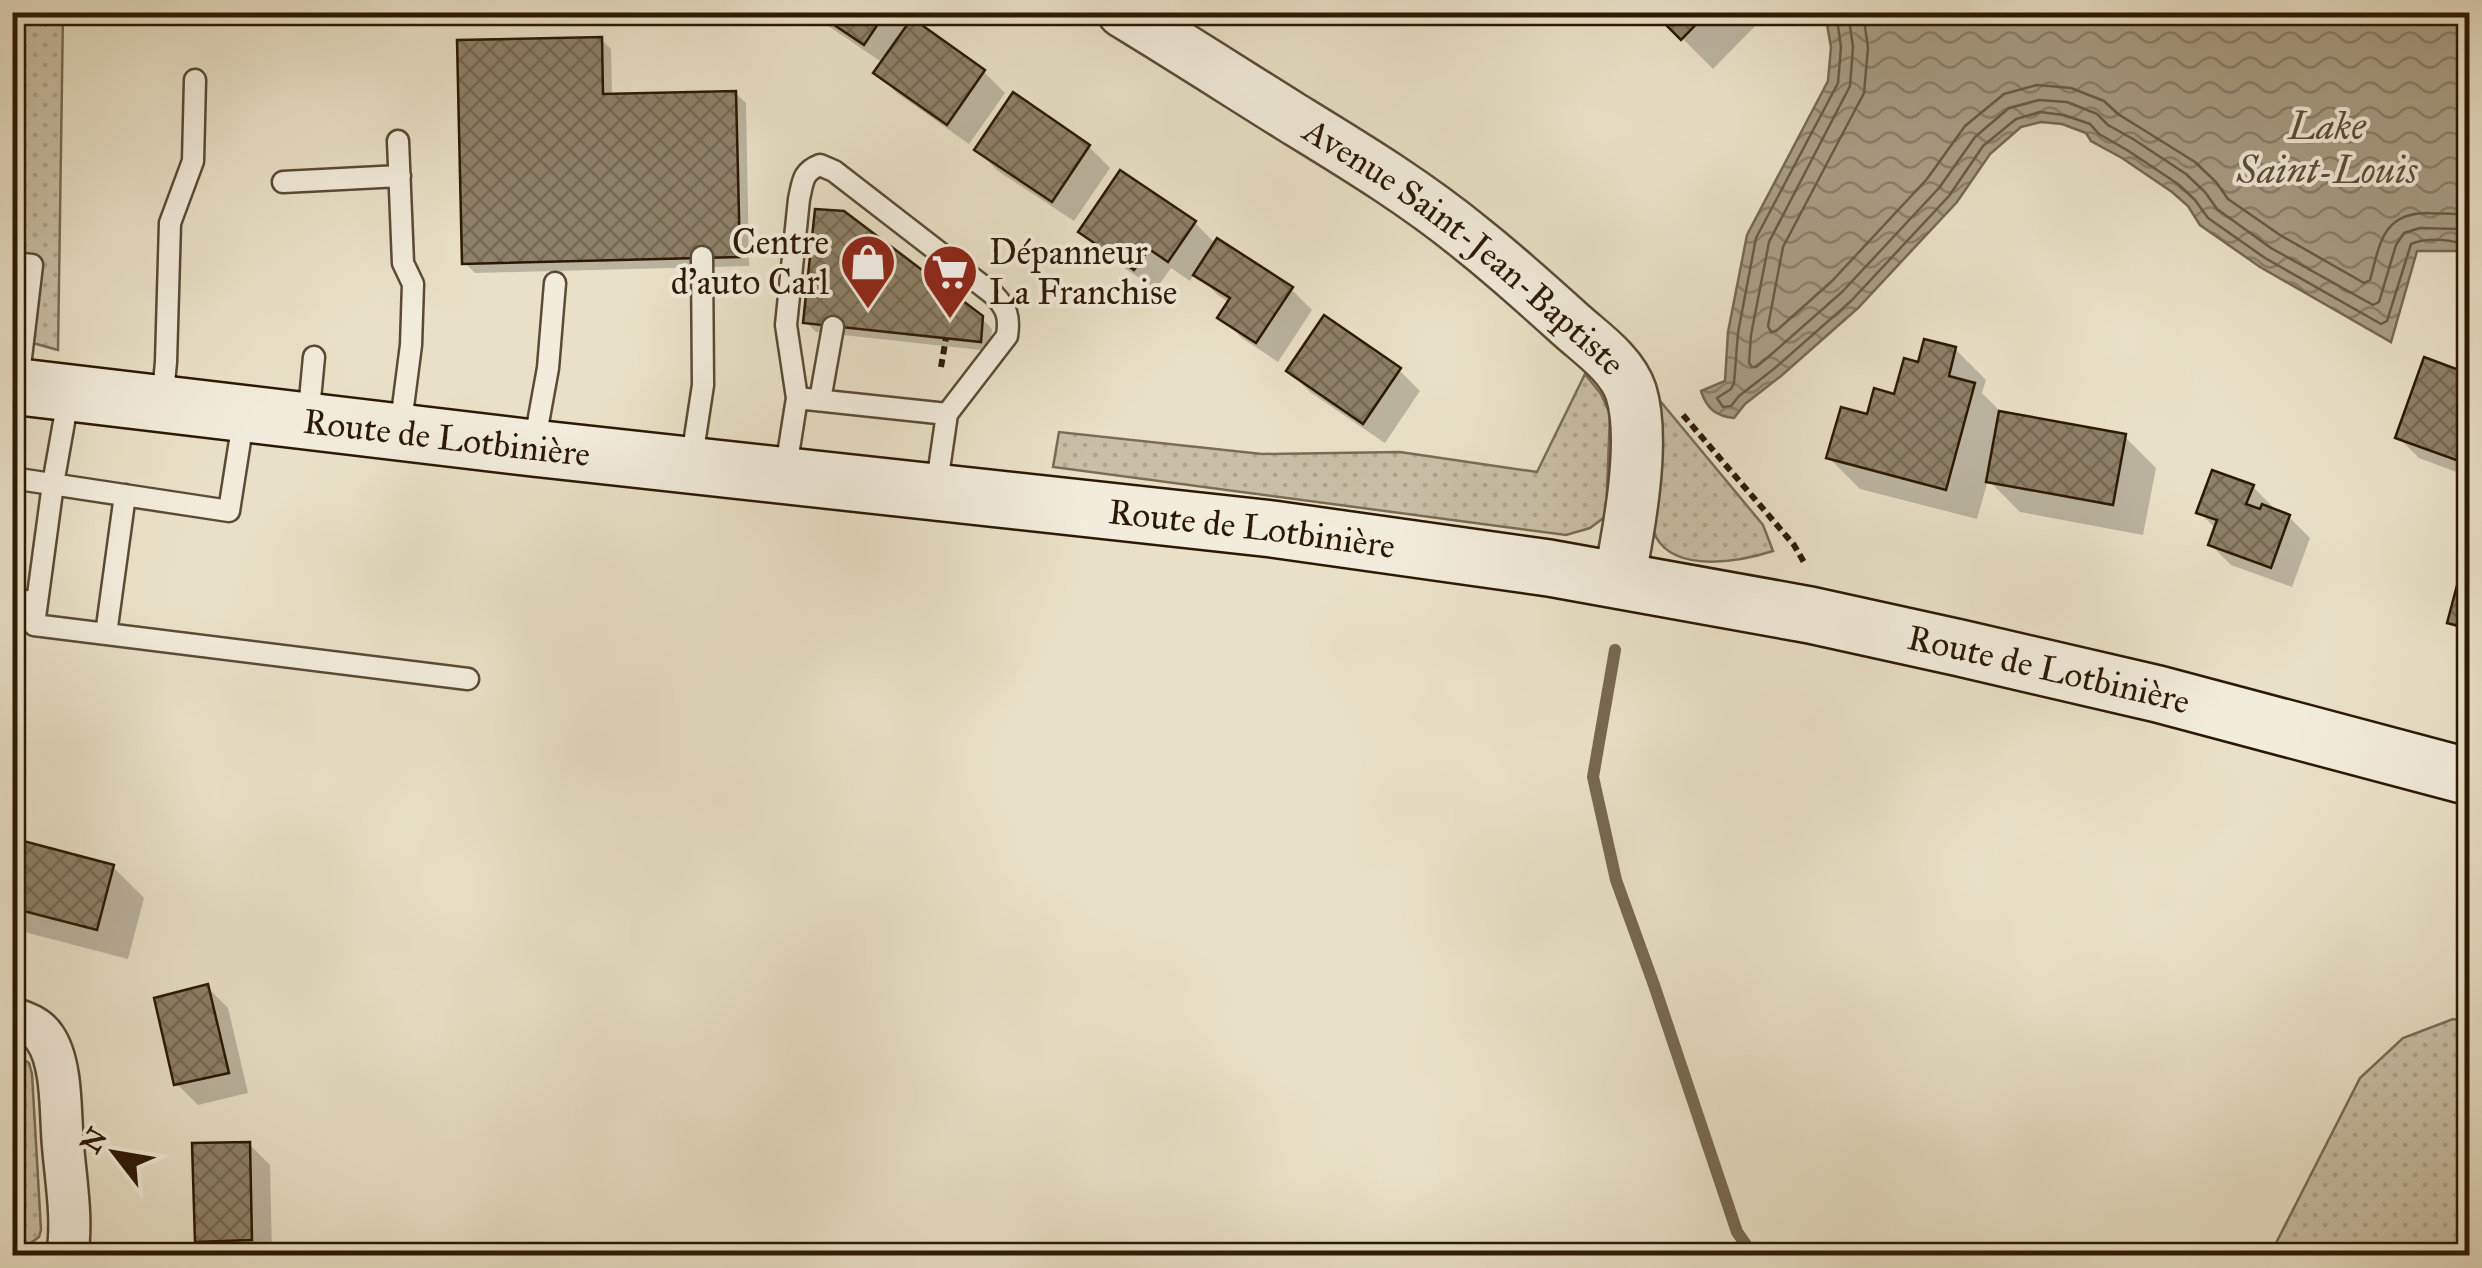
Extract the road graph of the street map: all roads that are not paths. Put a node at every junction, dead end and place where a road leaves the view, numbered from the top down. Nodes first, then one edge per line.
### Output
1 (1123, 12) edge
2 (194, 80) dead end
3 (398, 141) dead end
4 (400, 176) junction
5 (284, 182) dead end
6 (702, 258) dead end
7 (12, 263) edge
8 (555, 283) dead end
9 (833, 326) dead end
10 (314, 357) dead end
11 (33, 388) edge
12 (796, 398) junction
13 (820, 400) junction
14 (162, 404) junction
15 (947, 414) junction
16 (244, 415) junction
17 (308, 422) junction
18 (400, 432) junction
19 (533, 448) junction
20 (691, 464) junction
21 (785, 474) junction
22 (12, 478) edge
23 (53, 484) junction
24 (935, 492) junction
25 (125, 495) junction
26 (1619, 580) junction
27 (12, 600) edge
28 (36, 602) junction
29 (106, 634) junction
30 (468, 679) dead end
31 (2470, 777) edge
32 (12, 1018) edge
33 (67, 1256) edge

1 - 26 street, Avenue Saint-Jean-Baptiste
2 - 14 lane
3 - 4 lane
4 - 5 lane
4 - 18 lane
6 - 20 lane
7 - 11 lane
8 - 19 lane
9 - 13 lane
10 - 17 lane
11 - 14 main road, Route de Lotbinière
11 - 23 lane
12 - 13 lane
12 - 15 lane
12 - 21 lane
13 - 15 lane
14 - 16 main road, Route de Lotbinière
15 - 24 lane
16 - 17 main road, Route de Lotbinière
16 - 25 lane
17 - 18 main road, Route de Lotbinière
18 - 19 main road, Route de Lotbinière
19 - 20 main road, Route de Lotbinière
20 - 21 main road, Route de Lotbinière
21 - 24 main road, Route de Lotbinière
22 - 23 lane
23 - 25 lane
23 - 28 lane
24 - 26 main road, Route de Lotbinière
25 - 29 lane
26 - 31 main road, Route de Lotbinière
27 - 28 lane
28 - 29 lane
29 - 30 lane
32 - 33 street

